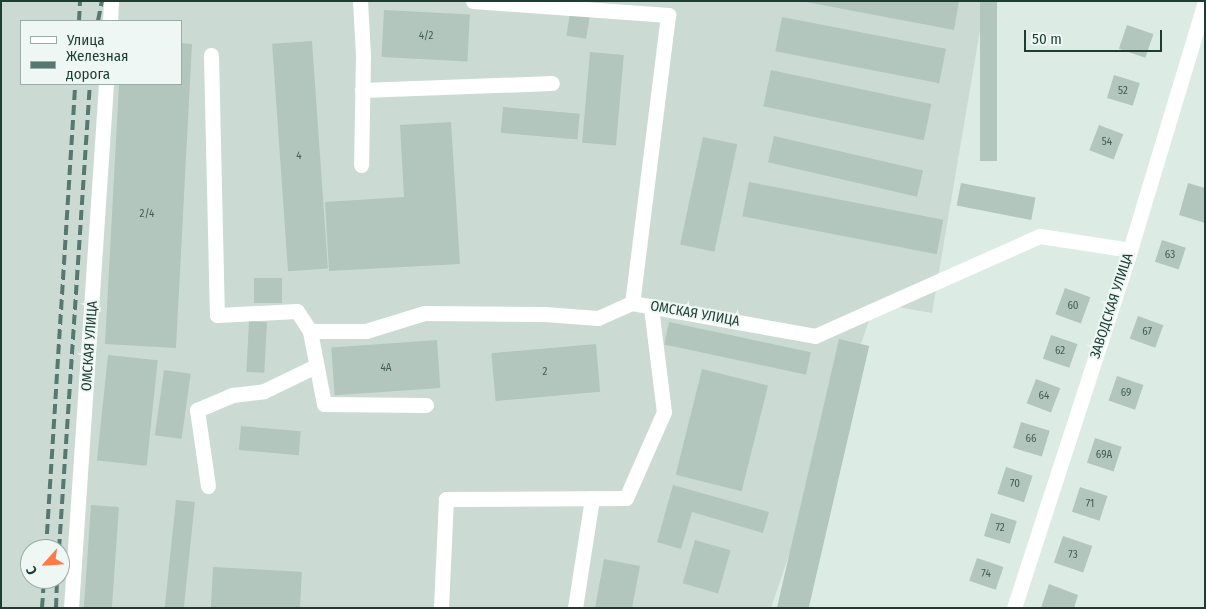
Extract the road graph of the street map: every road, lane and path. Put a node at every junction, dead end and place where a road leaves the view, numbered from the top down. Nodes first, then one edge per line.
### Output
1 (111, 1) edge
2 (360, 1) edge
3 (473, 1) edge
4 (1205, 2) edge
5 (668, 8) edge
6 (110, 20) edge
7 (211, 55) dead end
8 (552, 83) dead end
9 (106, 85) edge
10 (362, 90) junction
11 (361, 165) dead end
12 (1130, 250) junction
13 (632, 303) junction
14 (651, 306) junction
15 (310, 331) junction
16 (316, 366) junction
17 (426, 405) dead end
18 (208, 486) dead end
19 (592, 498) junction
20 (71, 608) edge
21 (442, 608) edge
22 (575, 608) edge
23 (1014, 608) edge

1 - 6 street
2 - 10 street
3 - 5 street, ОМСКАЯ УЛИЦА
4 - 12 street, ЗАВОДСКАЯ УЛИЦА
5 - 13 street, ОМСКАЯ УЛИЦА
7 - 15 street
8 - 10 street
9 - 20 street, ОМСКАЯ УЛИЦА
10 - 11 street
12 - 14 street, ОМСКАЯ УЛИЦА
12 - 23 street, ЗАВОДСКАЯ УЛИЦА
13 - 14 street, ОМСКАЯ УЛИЦА
13 - 15 street
14 - 19 street
15 - 16 street
16 - 17 street
16 - 18 street
19 - 21 street
19 - 22 street

